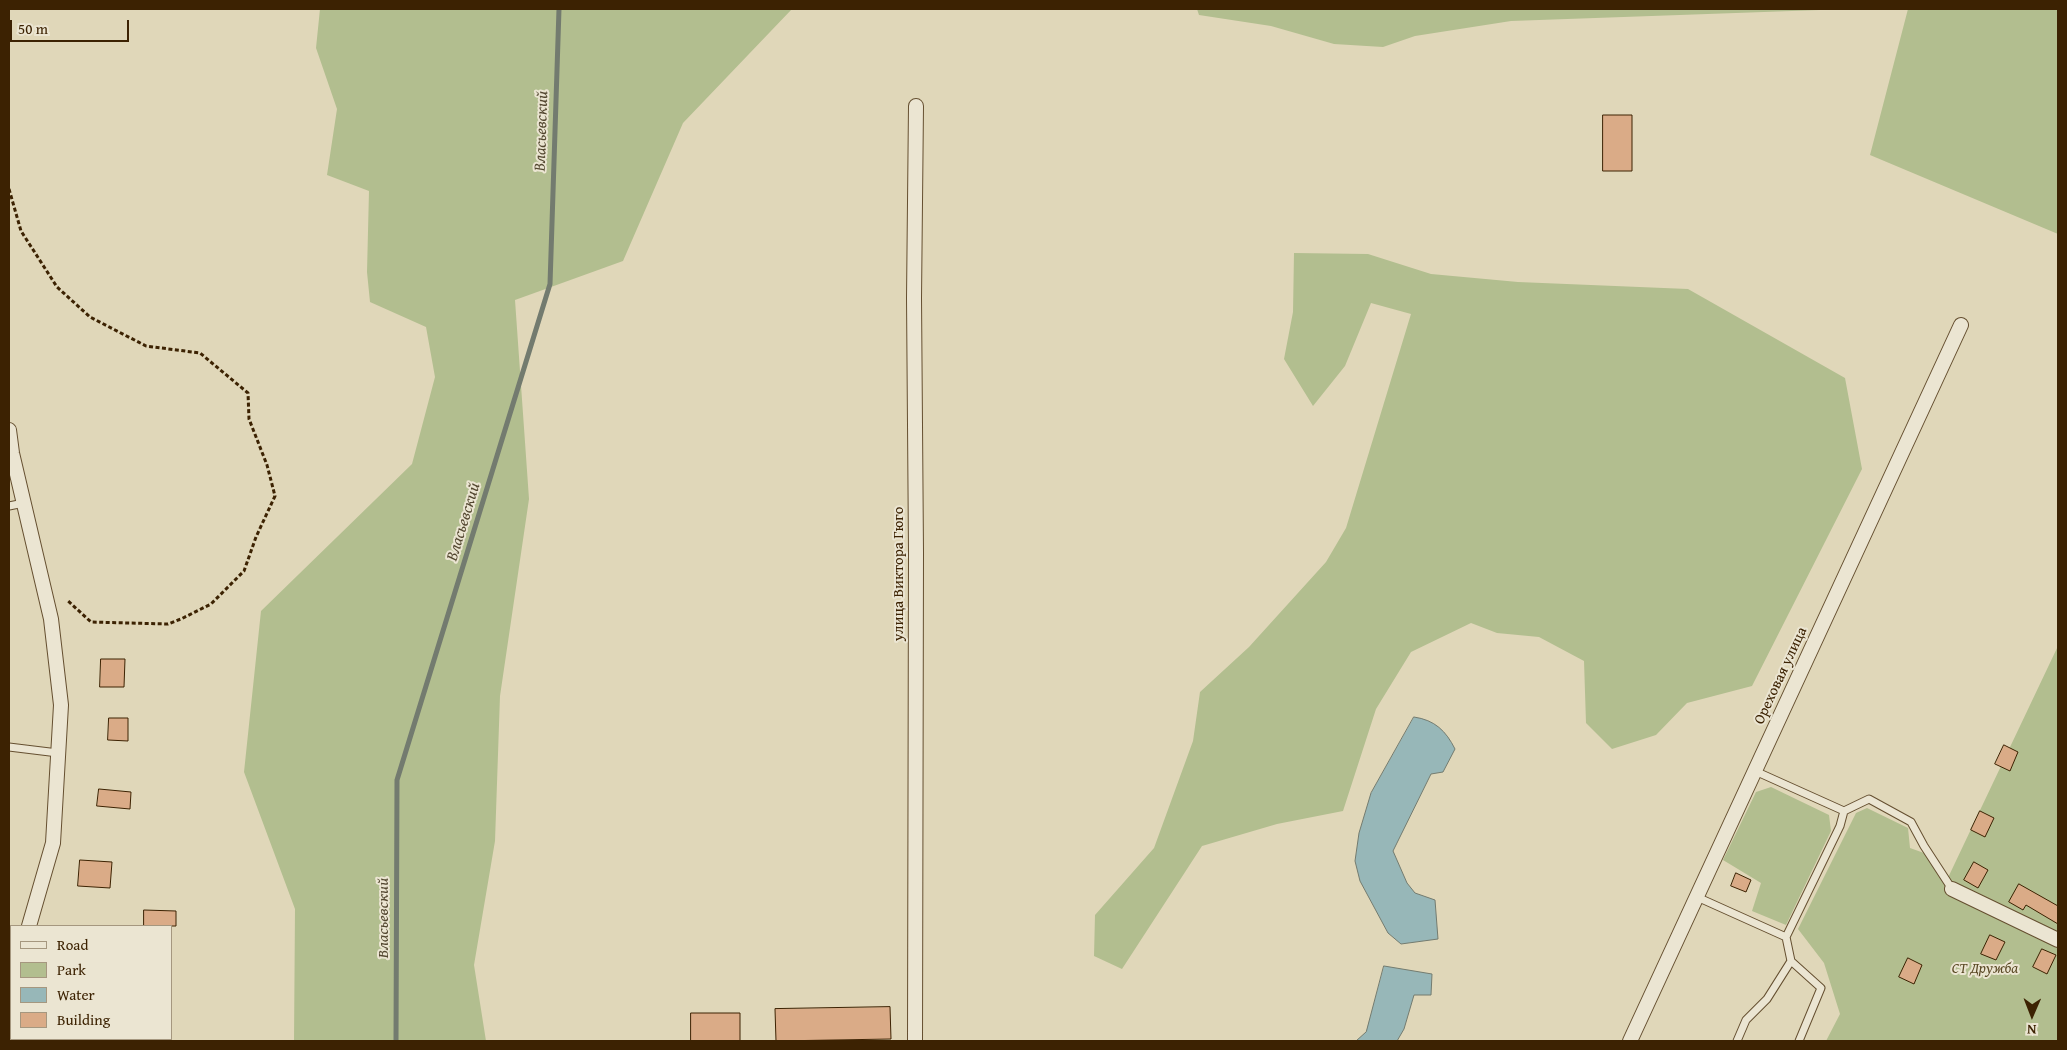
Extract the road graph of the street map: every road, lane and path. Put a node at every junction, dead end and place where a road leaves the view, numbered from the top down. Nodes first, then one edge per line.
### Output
1 (916, 106) dead end
2 (9, 189) edge
3 (1961, 325) dead end
4 (9, 430) edge
5 (24, 503) junction
6 (9, 506) edge
7 (67, 600) dead end
8 (9, 747) edge
9 (58, 753) junction
10 (1755, 771) junction
11 (1844, 811) junction
12 (1952, 889) joint
13 (1697, 897) junction
14 (28, 925) edge
15 (1786, 937) junction
16 (2058, 940) edge
17 (1791, 961) junction
18 (915, 1041) edge
19 (1630, 1041) edge
20 (1737, 1041) edge
21 (1799, 1041) edge

1 - 18 street, улица Виктора Гюго
2 - 7 path
3 - 10 street, Ореховая улица
4 - 5 street
5 - 6 lane
5 - 9 street
8 - 9 lane
9 - 14 street
10 - 11 lane
10 - 13 street, Ореховая улица
11 - 12 lane
11 - 15 lane
12 - 16 street
13 - 15 lane
13 - 19 street, Ореховая улица
15 - 17 lane
17 - 20 lane
17 - 21 lane

